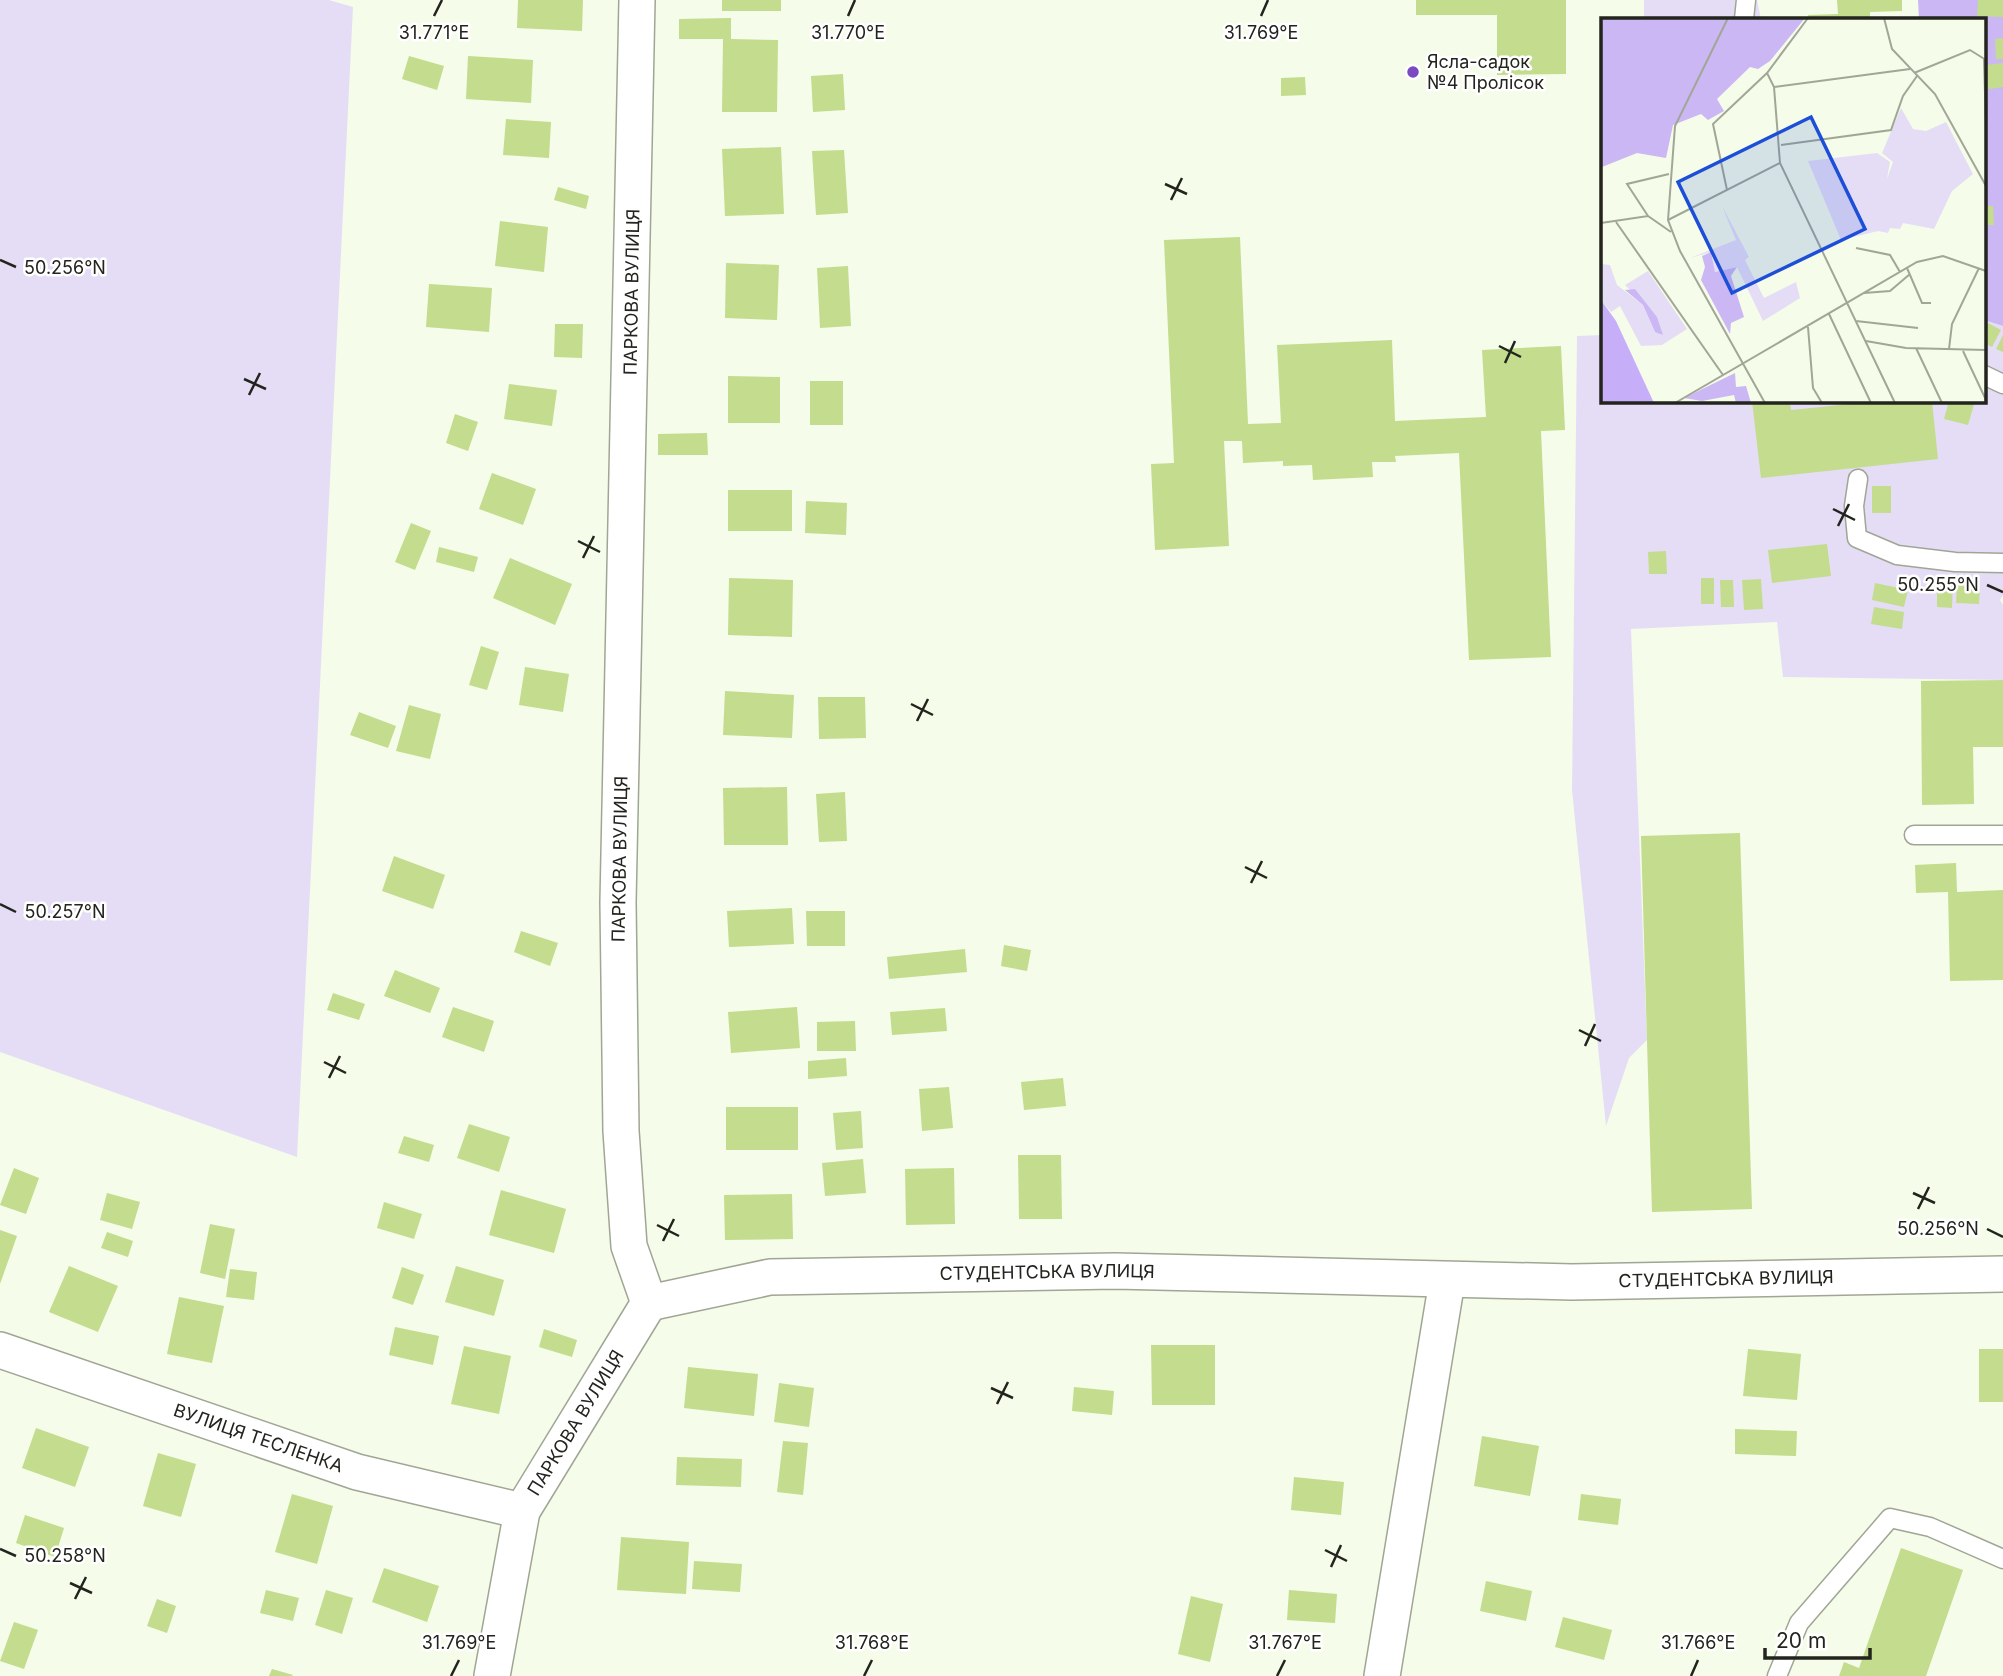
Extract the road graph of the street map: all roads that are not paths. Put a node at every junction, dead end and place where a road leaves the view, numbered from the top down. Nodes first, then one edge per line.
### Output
1 (637, 0) edge
2 (1746, 0) edge
3 (1744, 18) edge
4 (1986, 376) edge
5 (2003, 384) edge
6 (1858, 479) dead end
7 (2003, 563) edge
8 (1914, 835) dead end
9 (2003, 835) edge
10 (2003, 1274) edge
11 (1447, 1281) junction
12 (649, 1303) junction
13 (0, 1350) edge
14 (522, 1511) junction
15 (2003, 1559) edge
16 (492, 1676) edge
17 (1382, 1676) edge
18 (1777, 1676) edge

1 - 12 street, ПАРКОВА ВУЛИЦЯ
2 - 3 lane
4 - 5 lane
6 - 7 lane
8 - 9 lane
10 - 11 street, СТУДЕНТСЬКА ВУЛИЦЯ
11 - 12 street, СТУДЕНТСЬКА ВУЛИЦЯ
11 - 17 street
12 - 14 street, ПАРКОВА ВУЛИЦЯ
13 - 14 street, ВУЛИЦЯ ТЕСЛЕНКА
14 - 16 street, ПАРКОВА ВУЛИЦЯ
15 - 18 lane

